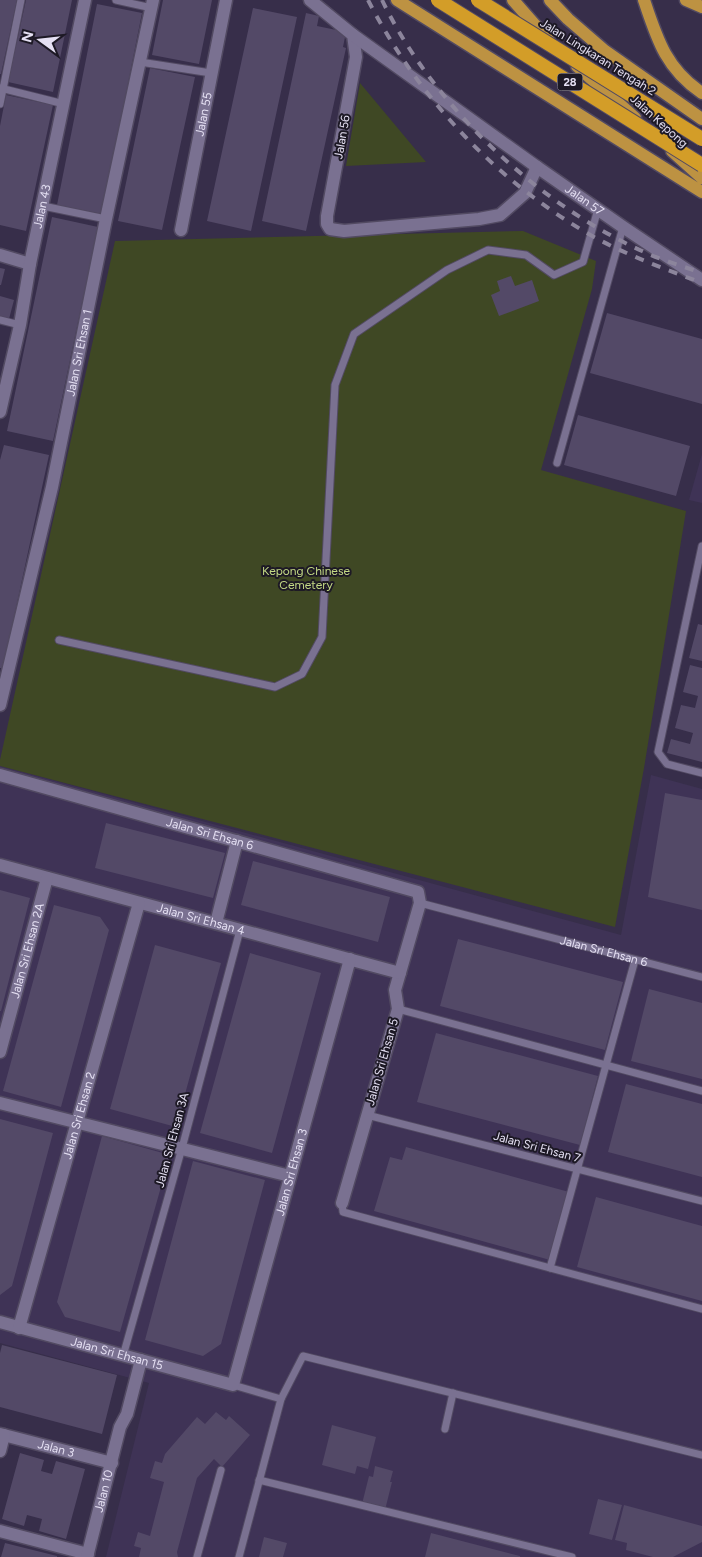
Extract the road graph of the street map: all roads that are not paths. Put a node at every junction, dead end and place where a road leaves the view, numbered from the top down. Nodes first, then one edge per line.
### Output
1 (21, 0) edge
2 (85, 0) edge
3 (116, 0) edge
4 (226, 0) edge
5 (310, 0) edge
6 (397, 0) edge
7 (414, 0) edge
8 (438, 0) edge
9 (478, 0) edge
10 (513, 0) edge
11 (550, 0) edge
12 (644, 0) edge
13 (686, 0) edge
14 (152, 4) edge
15 (702, 7) edge
16 (429, 21) junction
17 (353, 35) junction
18 (140, 62) junction
19 (211, 73) junction
20 (2, 89) edge
21 (702, 93) edge
22 (0, 104) edge
23 (64, 104) junction
24 (702, 119) edge
25 (702, 139) edge
26 (702, 165) edge
27 (537, 167) junction
28 (702, 178) edge
29 (702, 192) edge
30 (43, 206) junction
31 (598, 209) junction
32 (106, 220) junction
33 (623, 227) junction
34 (181, 230) dead end
35 (0, 255) edge
36 (30, 264) junction
37 (702, 280) edge
38 (0, 320) edge
39 (20, 325) junction
40 (2, 392) edge
41 (0, 412) edge
42 (557, 462) dead end
43 (702, 546) edge
44 (59, 640) dead end
45 (0, 705) edge
46 (702, 773) edge
47 (0, 775) edge
48 (237, 841) junction
49 (0, 866) edge
50 (47, 878) junction
51 (419, 897) junction
52 (139, 903) junction
53 (216, 923) junction
54 (240, 930) junction
55 (350, 959) junction
56 (635, 960) junction
57 (400, 973) junction
58 (702, 978) edge
59 (398, 1009) junction
60 (0, 1052) edge
61 (607, 1065) junction
62 (702, 1091) edge
63 (0, 1103) edge
64 (367, 1115) junction
65 (77, 1122) junction
66 (182, 1148) junction
67 (577, 1169) junction
68 (290, 1176) junction
69 (702, 1201) edge
70 (342, 1203) joint
71 (550, 1268) junction
72 (702, 1309) edge
73 (0, 1322) edge
74 (19, 1328) junction
75 (132, 1358) junction
76 (233, 1385) junction
77 (453, 1393) junction
78 (281, 1399) junction
79 (445, 1429) dead end
80 (2, 1434) edge
81 (0, 1451) edge
82 (702, 1455) edge
83 (112, 1463) junction
84 (221, 1470) dead end
85 (259, 1480) junction
86 (0, 1531) edge
87 (88, 1555) edge
88 (197, 1557) edge
89 (239, 1557) edge
90 (572, 1557) edge

1 - 20 lane
2 - 23 street, Jalan 43
3 - 14 lane
4 - 19 street, Jalan 55
5 - 17 street
6 - 16 main road
7 - 16 main road
8 - 26 highway, 28, bridge
9 - 25 highway, Jalan Lingkaran Tengah 2 / 28, bridge
10 - 28 main road, Jalan Kepong, bridge
11 - 24 main road, Jalan Kepong
12 - 21 main road
13 - 15 main road
14 - 18 street, Jalan Sri Ehsan 1
16 - 29 main road
17 - 27 street, Jalan 57
17 - 27 street, Jalan 56
18 - 19 lane
18 - 32 street, Jalan Sri Ehsan 1
19 - 34 street, Jalan 55
20 - 22 lane
20 - 23 lane
23 - 30 street, Jalan 43
27 - 31 street, Jalan 57
30 - 32 lane
30 - 36 street, Jalan 43
31 - 33 street, Jalan 57
31 - 44 lane
32 - 45 street, Jalan Sri Ehsan 1
33 - 37 street, Jalan 57
33 - 42 lane
35 - 36 street
36 - 39 street, Jalan 43
38 - 39 lane
39 - 40 street, Jalan 43
40 - 41 street, Jalan 43
43 - 46 lane
47 - 48 street, Jalan Sri Ehsan 6
48 - 51 street, Jalan Sri Ehsan 6
48 - 53 street
49 - 50 street, Jalan Sri Ehsan 4
50 - 52 street, Jalan Sri Ehsan 4
50 - 60 street, Jalan Sri Ehsan 2A
51 - 56 lane, Jalan Sri Ehsan 6
51 - 57 street, Jalan Sri Ehsan 5
52 - 53 street, Jalan Sri Ehsan 4
52 - 65 street, Jalan Sri Ehsan 2
53 - 54 street, Jalan Sri Ehsan 4
54 - 55 street, Jalan Sri Ehsan 4
54 - 66 lane, Jalan Sri Ehsan 3A
55 - 57 street, Jalan Sri Ehsan 4
55 - 68 street, Jalan Sri Ehsan 3
56 - 58 lane, Jalan Sri Ehsan 6
56 - 61 lane
57 - 59 street, Jalan Sri Ehsan 5
59 - 61 lane
59 - 64 street, Jalan Sri Ehsan 5
61 - 62 lane
61 - 67 lane
63 - 65 street
64 - 67 lane, Jalan Sri Ehsan 7
64 - 70 street, Jalan Sri Ehsan 5
65 - 66 street
65 - 74 street, Jalan Sri Ehsan 2
66 - 68 street
66 - 75 lane, Jalan Sri Ehsan 3A
67 - 69 lane, Jalan Sri Ehsan 7
67 - 71 lane
68 - 76 street, Jalan Sri Ehsan 3
70 - 71 lane
71 - 72 lane
73 - 74 street, Jalan Sri Ehsan 15
74 - 75 street, Jalan Sri Ehsan 15
75 - 76 street, Jalan Sri Ehsan 15
75 - 83 street, Jalan 10
76 - 78 lane
77 - 78 lane
77 - 79 lane
77 - 82 lane
78 - 85 lane
80 - 81 street
80 - 83 street, Jalan 3
83 - 87 street, Jalan 10
84 - 88 lane
85 - 89 lane
85 - 90 lane
86 - 87 street

